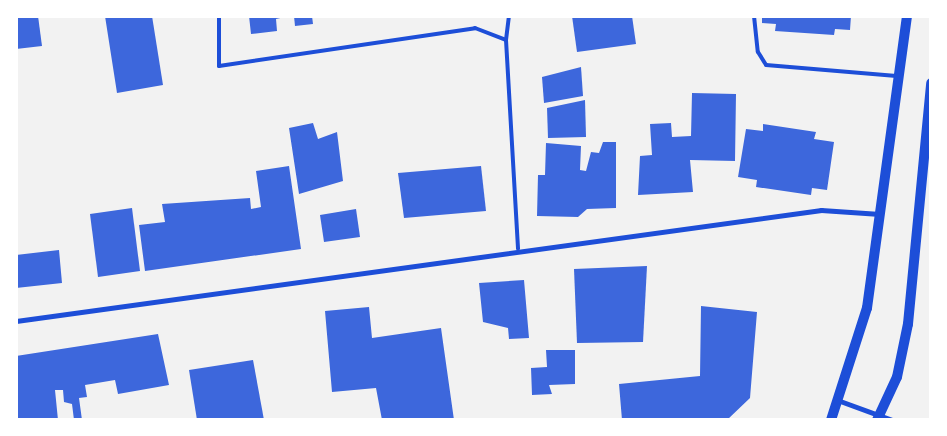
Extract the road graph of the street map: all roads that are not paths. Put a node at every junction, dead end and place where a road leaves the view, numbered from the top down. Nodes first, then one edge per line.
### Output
1 (219, 16) edge
2 (509, 16) edge
3 (754, 16) edge
4 (907, 16) edge
5 (506, 40) junction
6 (900, 76) junction
7 (931, 83) edge
8 (929, 160) edge
9 (880, 214) junction
10 (518, 249) junction
11 (16, 321) edge
12 (840, 401) junction
13 (878, 418) edge
14 (831, 420) edge
15 (892, 420) edge

1 - 5 lane
2 - 5 lane
3 - 6 lane
4 - 6 main road
5 - 10 lane
6 - 9 main road
7 - 8 main road
8 - 13 main road
9 - 10 street
9 - 12 main road
10 - 11 street
12 - 13 street
12 - 14 main road
13 - 15 street

